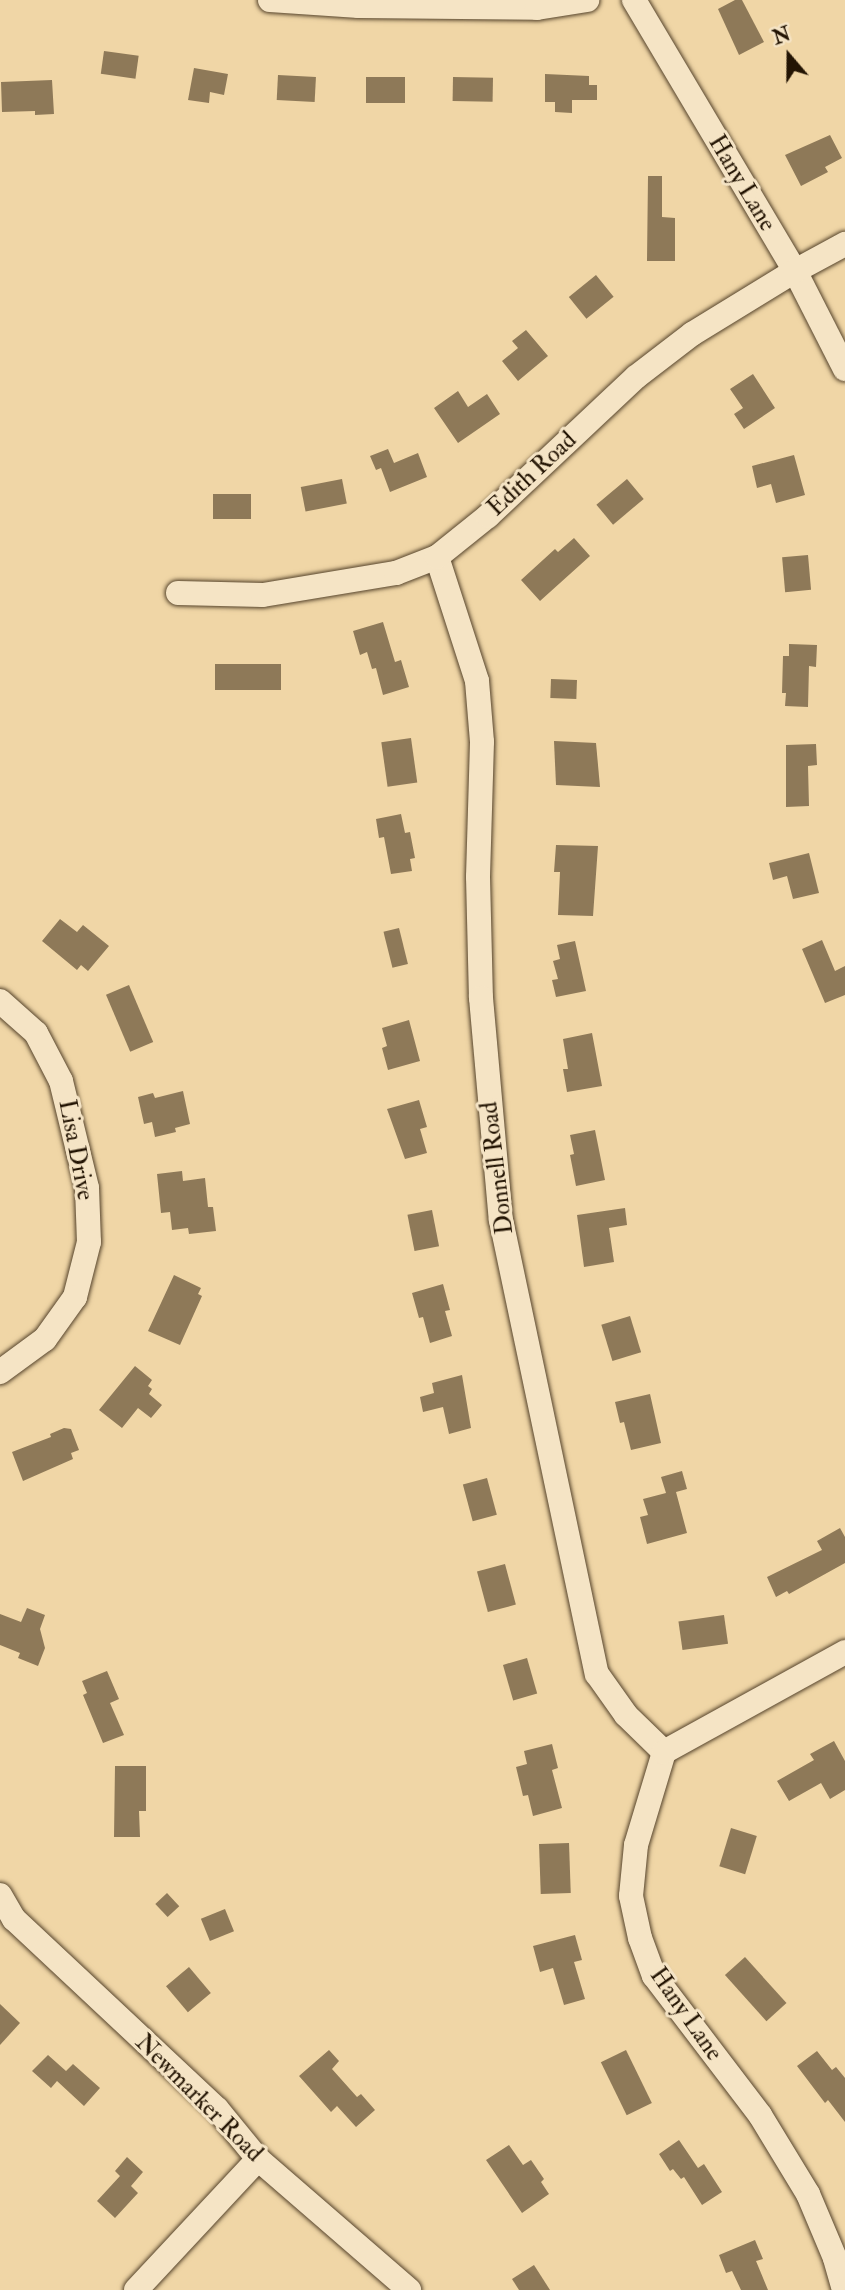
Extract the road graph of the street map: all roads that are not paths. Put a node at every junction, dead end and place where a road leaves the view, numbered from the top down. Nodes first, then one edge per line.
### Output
1 (270, 0) edge
2 (587, 0) edge
3 (634, 0) edge
4 (845, 244) edge
5 (795, 271) junction
6 (845, 369) edge
7 (437, 557) junction
8 (178, 593) dead end
9 (0, 1001) edge
10 (0, 1372) edge
11 (845, 1652) edge
12 (664, 1752) junction
13 (0, 1895) edge
14 (258, 2159) junction
15 (136, 2290) edge
16 (410, 2290) edge
17 (844, 2290) edge

1 - 2 street
3 - 5 street, Hany Lane
4 - 5 street, Edith Road
5 - 6 street, Hany Lane
5 - 7 street, Edith Road
7 - 8 street, Edith Road
7 - 12 street, Donnell Road
9 - 10 street, Lisa Drive
11 - 12 street
12 - 17 street, Hany Lane
13 - 14 street, Newmarker Road
14 - 15 street
14 - 16 street, Newmarker Road

